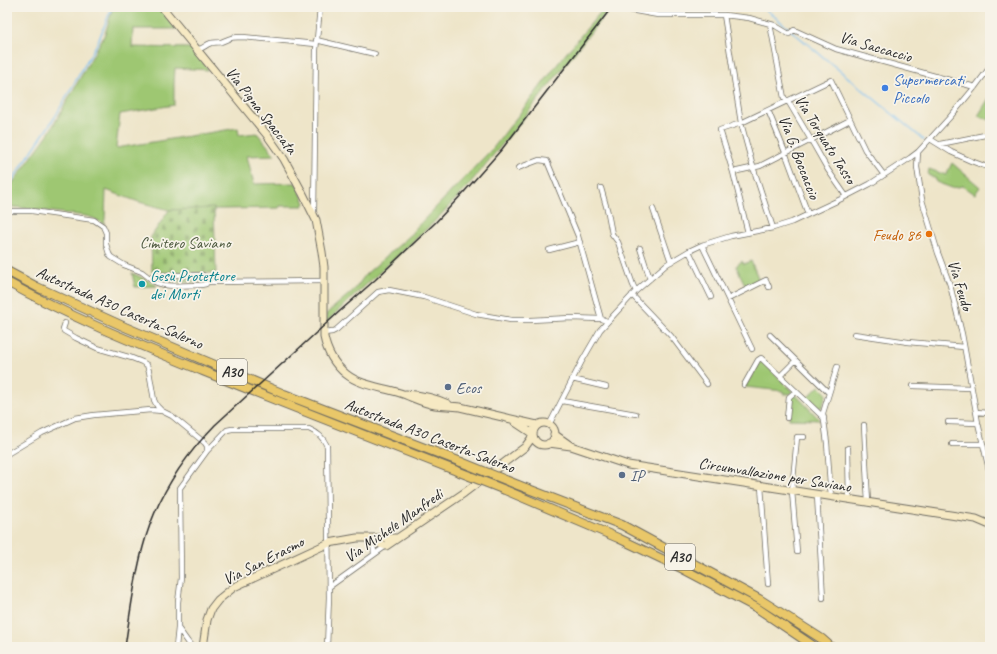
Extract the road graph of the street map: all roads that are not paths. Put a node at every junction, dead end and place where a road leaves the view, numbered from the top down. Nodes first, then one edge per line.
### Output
1 (162, 7) edge
2 (320, 7) edge
3 (613, 7) edge
4 (724, 15) junction
5 (770, 24) junction
6 (316, 42) junction
7 (196, 49) junction
8 (375, 54) dead end
9 (990, 67) edge
10 (975, 88) junction
11 (788, 101) junction
12 (768, 110) junction
13 (850, 120) junction
14 (741, 123) junction
15 (990, 134) edge
16 (930, 139) junction
17 (811, 140) junction
18 (940, 144) junction
19 (785, 152) junction
20 (918, 152) junction
21 (910, 158) junction
22 (518, 168) dead end
23 (753, 168) junction
24 (917, 168) junction
25 (990, 168) edge
26 (733, 172) junction
27 (884, 175) junction
28 (600, 188) dead end
29 (846, 196) junction
30 (653, 208) dead end
31 (7, 212) edge
32 (808, 214) junction
33 (314, 216) junction
34 (773, 228) junction
35 (748, 232) junction
36 (580, 242) junction
37 (702, 245) junction
38 (640, 248) dead end
39 (549, 250) dead end
40 (689, 251) junction
41 (671, 262) junction
42 (7, 271) edge
43 (151, 279) junction
44 (650, 279) junction
45 (324, 281) junction
46 (7, 282) edge
47 (207, 282) junction
48 (769, 287) dead end
49 (636, 291) junction
50 (632, 295) junction
51 (711, 297) dead end
52 (728, 299) junction
53 (601, 319) junction
54 (607, 321) junction
55 (65, 323) dead end
56 (854, 334) dead end
57 (324, 335) junction
58 (770, 335) dead end
59 (964, 347) junction
60 (752, 348) dead end
61 (795, 360) junction
62 (837, 367) dead end
63 (780, 376) junction
64 (572, 379) junction
65 (707, 384) dead end
66 (744, 385) dead end
67 (913, 386) dead end
68 (606, 388) dead end
69 (971, 388) junction
70 (796, 391) junction
71 (829, 393) junction
72 (562, 401) junction
73 (162, 411) junction
74 (976, 412) junction
75 (990, 413) edge
76 (636, 414) dead end
77 (787, 418) dead end
78 (824, 418) junction
79 (510, 419) junction
80 (948, 422) dead end
81 (978, 423) junction
82 (537, 425) junction
83 (549, 425) junction
84 (864, 425) dead end
85 (554, 434) junction
86 (533, 435) junction
87 (804, 437) dead end
88 (549, 443) junction
89 (539, 444) junction
90 (952, 444) dead end
91 (982, 444) junction
92 (571, 446) junction
93 (525, 448) junction
94 (848, 448) dead end
95 (207, 451) junction
96 (7, 454) edge
97 (990, 474) edge
98 (761, 486) junction
99 (792, 491) junction
100 (818, 495) junction
101 (831, 497) junction
102 (850, 500) junction
103 (868, 503) junction
104 (990, 518) edge
105 (976, 520) junction
106 (990, 525) edge
107 (381, 538) junction
108 (397, 538) junction
109 (372, 540) junction
110 (329, 543) junction
111 (386, 546) junction
112 (797, 552) dead end
113 (374, 554) junction
114 (768, 584) dead end
115 (329, 587) junction
116 (823, 598) dead end
117 (178, 628) junction
118 (176, 647) edge
119 (192, 647) edge
120 (203, 647) edge
121 (327, 647) edge
122 (815, 647) edge
123 (832, 647) edge

1 - 7 main road, Via Pigna Spaccata
2 - 6 street
3 - 4 street
4 - 5 street
4 - 14 street
5 - 10 street, Via Saccaccio
5 - 11 street, Via Torquato Tasso
6 - 7 street
6 - 8 street
6 - 33 street
7 - 33 main road, Via Pigna Spaccata
9 - 10 street
10 - 16 street
11 - 12 street
11 - 13 street
11 - 17 street, Via Torquato Tasso
12 - 14 street
12 - 19 street, Via G. Boccaccio
13 - 17 street
13 - 27 street
14 - 23 street
14 - 26 street
15 - 18 street
16 - 18 street
16 - 20 street
17 - 19 street
17 - 29 street, Via Torquato Tasso
18 - 25 street
19 - 23 street
19 - 32 street, Via G. Boccaccio
20 - 21 street
20 - 24 street, Via Feudo
21 - 24 street
21 - 27 street
22 - 36 street
23 - 26 street
23 - 34 street
24 - 59 street, Via Feudo
26 - 35 street
27 - 29 street
28 - 49 street
29 - 32 street
30 - 41 street
31 - 43 street
32 - 34 street
33 - 45 main road, Via Pigna Spaccata
34 - 35 street
35 - 37 street
36 - 39 street
36 - 53 street
37 - 40 street
37 - 52 street
38 - 44 street
40 - 41 street
40 - 51 street
41 - 44 street
42 - 123 highway, Autostrada A30 Caserta-Salerno / A30, bridge
43 - 47 street
43 - 47 street
44 - 49 street
45 - 47 street
45 - 57 main road, Via Pigna Spaccata
46 - 122 highway, Autostrada A30 Caserta-Salerno / A30, bridge
48 - 52 street
49 - 50 street
50 - 54 street
50 - 65 street
52 - 60 street
53 - 54 street
53 - 57 street
54 - 64 street
55 - 73 street
56 - 59 street
57 - 79 main road, Via Pigna Spaccata
58 - 61 street
59 - 69 street, Via Feudo
61 - 63 street
61 - 71 street
62 - 71 street
63 - 66 street
63 - 70 street
64 - 68 street
64 - 72 street
67 - 69 street
69 - 74 street, Via Feudo
70 - 77 street
70 - 78 street
71 - 78 street
72 - 76 street
72 - 83 street
73 - 95 street
73 - 96 street
74 - 75 street
74 - 81 street, Via Feudo
78 - 101 street
79 - 82 main road, Via Pigna Spaccata
79 - 86 main road
80 - 81 street
81 - 91 street, Via Feudo
82 - 83 main road
82 - 86 main road
83 - 85 main road
84 - 103 street
85 - 88 main road
85 - 92 main road, Circumvallazione per Saviano
86 - 89 main road
86 - 93 main road
87 - 99 street
88 - 89 main road
88 - 92 main road, Circumvallazione per Saviano
89 - 93 main road
90 - 91 street
91 - 97 street, Via Feudo
92 - 98 main road, Circumvallazione per Saviano
93 - 108 main road, Via Michele Manfredi
94 - 102 street
95 - 110 street
95 - 117 street
98 - 99 main road, Circumvallazione per Saviano
98 - 114 street
99 - 100 main road, Circumvallazione per Saviano
99 - 112 street
100 - 101 main road, Circumvallazione per Saviano
100 - 116 street
101 - 102 main road, Circumvallazione per Saviano
102 - 103 main road, Circumvallazione per Saviano
103 - 105 main road, Circumvallazione per Saviano
104 - 105 main road, Circumvallazione per Saviano
105 - 106 main road, Circumvallazione per Saviano
107 - 108 main road, Via San Erasmo
107 - 109 main road, Via San Erasmo
107 - 111 street
108 - 111 main road, Via Michele Manfredi
109 - 110 main road, Via San Erasmo
109 - 111 main road, Via San Erasmo
109 - 113 street
110 - 115 street
110 - 120 main road, Via San Erasmo
111 - 113 street, Via Michele Manfredi
113 - 115 street, Via Michele Manfredi
115 - 121 street
117 - 118 street
117 - 119 street

